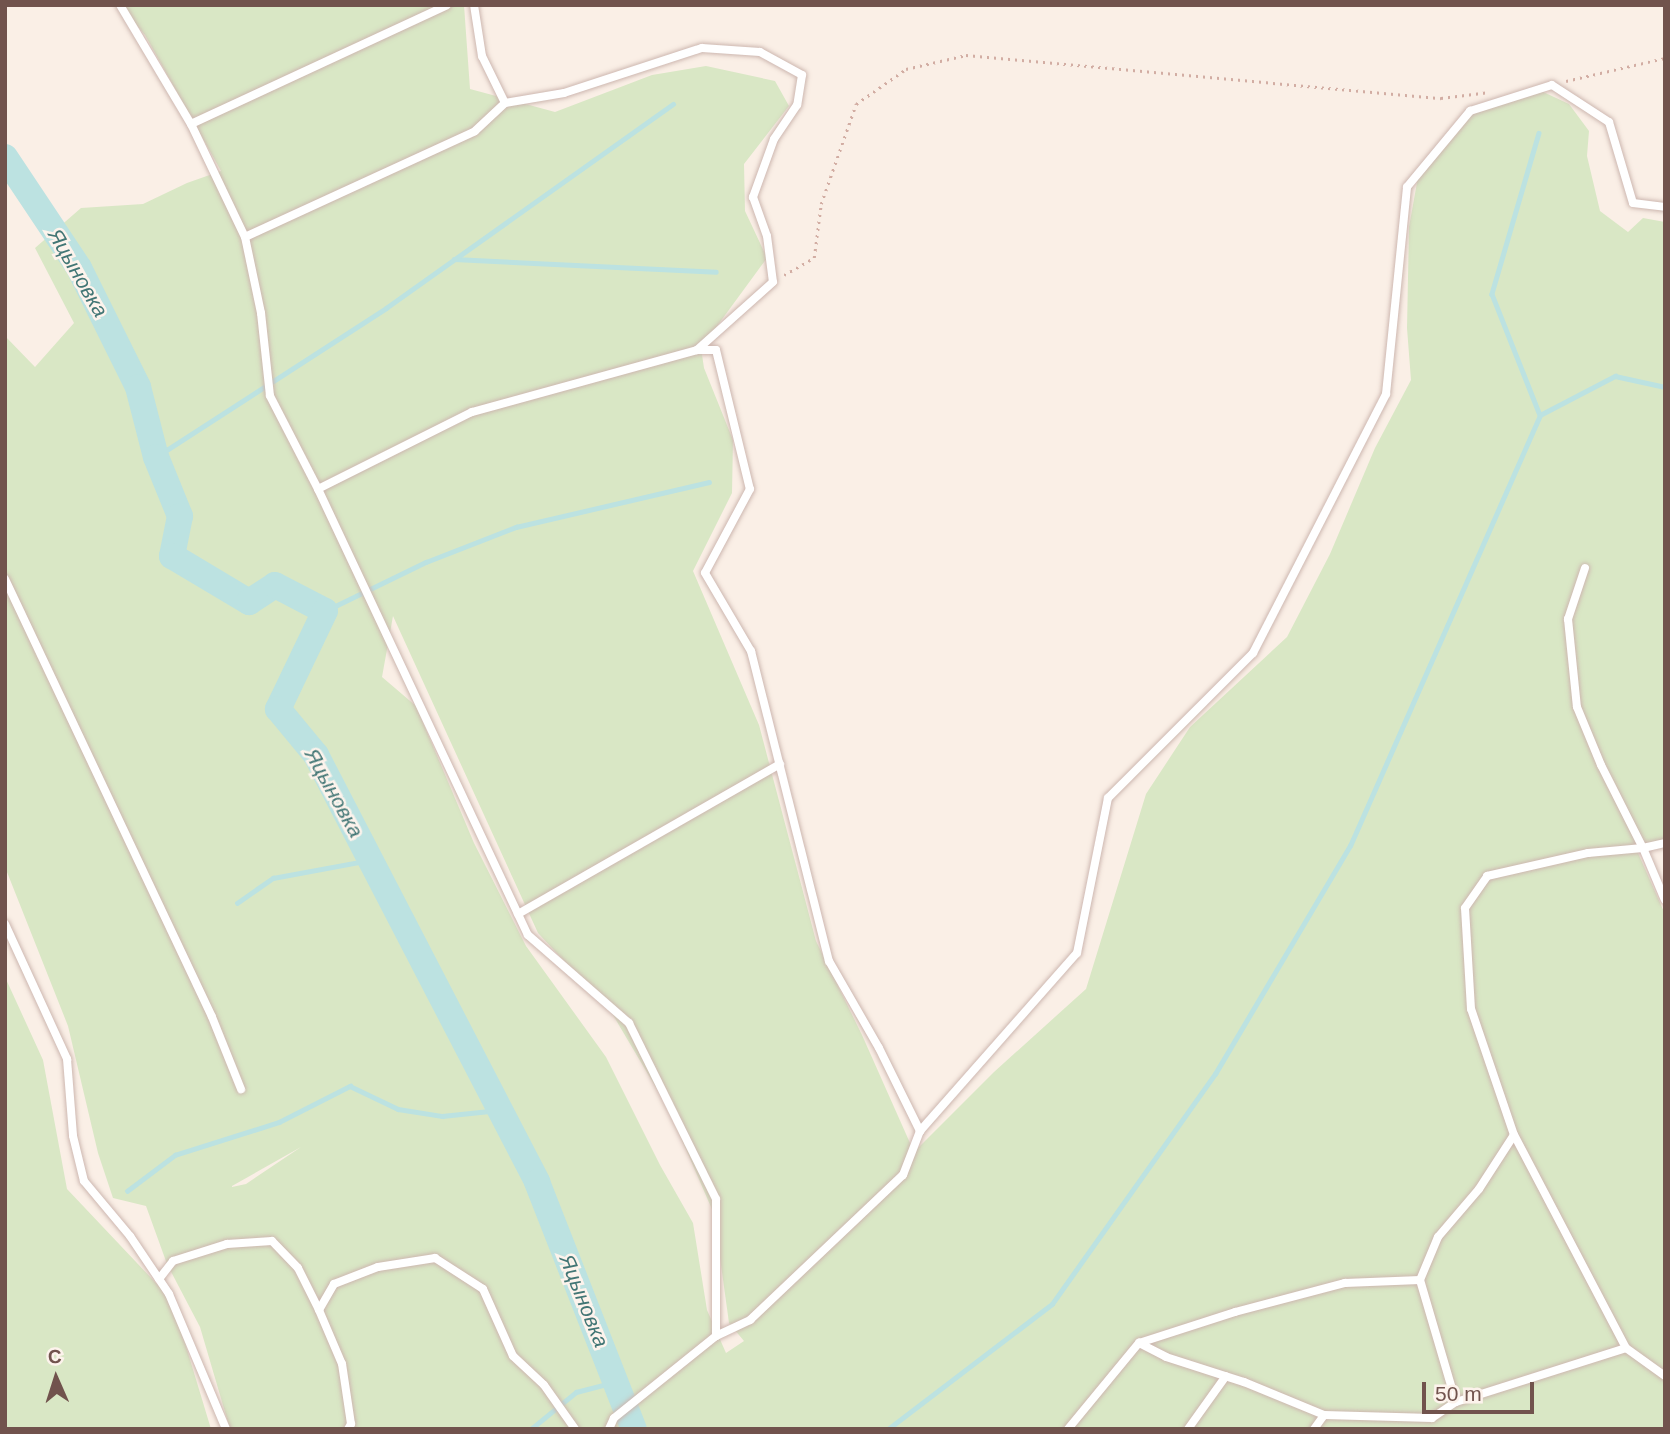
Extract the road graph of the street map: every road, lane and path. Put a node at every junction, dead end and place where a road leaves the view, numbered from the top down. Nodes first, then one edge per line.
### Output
1 (120, 5) edge
2 (447, 5) edge
3 (474, 5) edge
4 (1665, 58) edge
5 (1552, 85) junction
6 (1490, 92) dead end
7 (505, 103) junction
8 (191, 124) junction
9 (1665, 207) edge
10 (245, 237) junction
11 (773, 282) junction
12 (697, 350) junction
13 (318, 489) junction
14 (1586, 568) dead end
15 (5, 579) edge
16 (780, 764) junction
17 (1665, 843) edge
18 (1643, 848) junction
19 (1665, 900) edge
20 (518, 914) junction
21 (5, 924) edge
22 (241, 1089) dead end
23 (920, 1131) junction
24 (1514, 1135) junction
25 (159, 1279) junction
26 (1420, 1280) junction
27 (319, 1310) junction
28 (716, 1336) junction
29 (1139, 1343) junction
30 (1626, 1348) junction
31 (1226, 1376) junction
32 (1665, 1376) edge
33 (1456, 1402) junction
34 (1324, 1415) junction
35 (226, 1429) edge
36 (348, 1429) edge
37 (575, 1429) edge
38 (609, 1429) edge
39 (1068, 1429) edge
40 (1188, 1429) edge
41 (1314, 1429) edge

1 - 8 lane
2 - 8 lane
3 - 7 lane
4 - 5 path
5 - 9 lane
5 - 23 lane
6 - 11 path
7 - 10 lane
7 - 11 lane
8 - 10 lane
10 - 13 lane
11 - 12 lane
12 - 13 lane
12 - 16 lane
13 - 20 lane
14 - 18 lane
15 - 22 lane
16 - 20 lane
16 - 23 lane
17 - 18 lane
18 - 19 lane
18 - 24 lane
20 - 28 lane
21 - 25 lane
23 - 28 lane
24 - 26 lane
24 - 30 lane
25 - 27 lane
25 - 35 lane
26 - 29 lane
26 - 33 lane
27 - 36 lane
27 - 37 lane
28 - 38 lane
29 - 31 lane
29 - 39 lane
30 - 32 lane
30 - 33 lane
31 - 34 lane
31 - 40 lane
33 - 34 lane
34 - 41 lane

